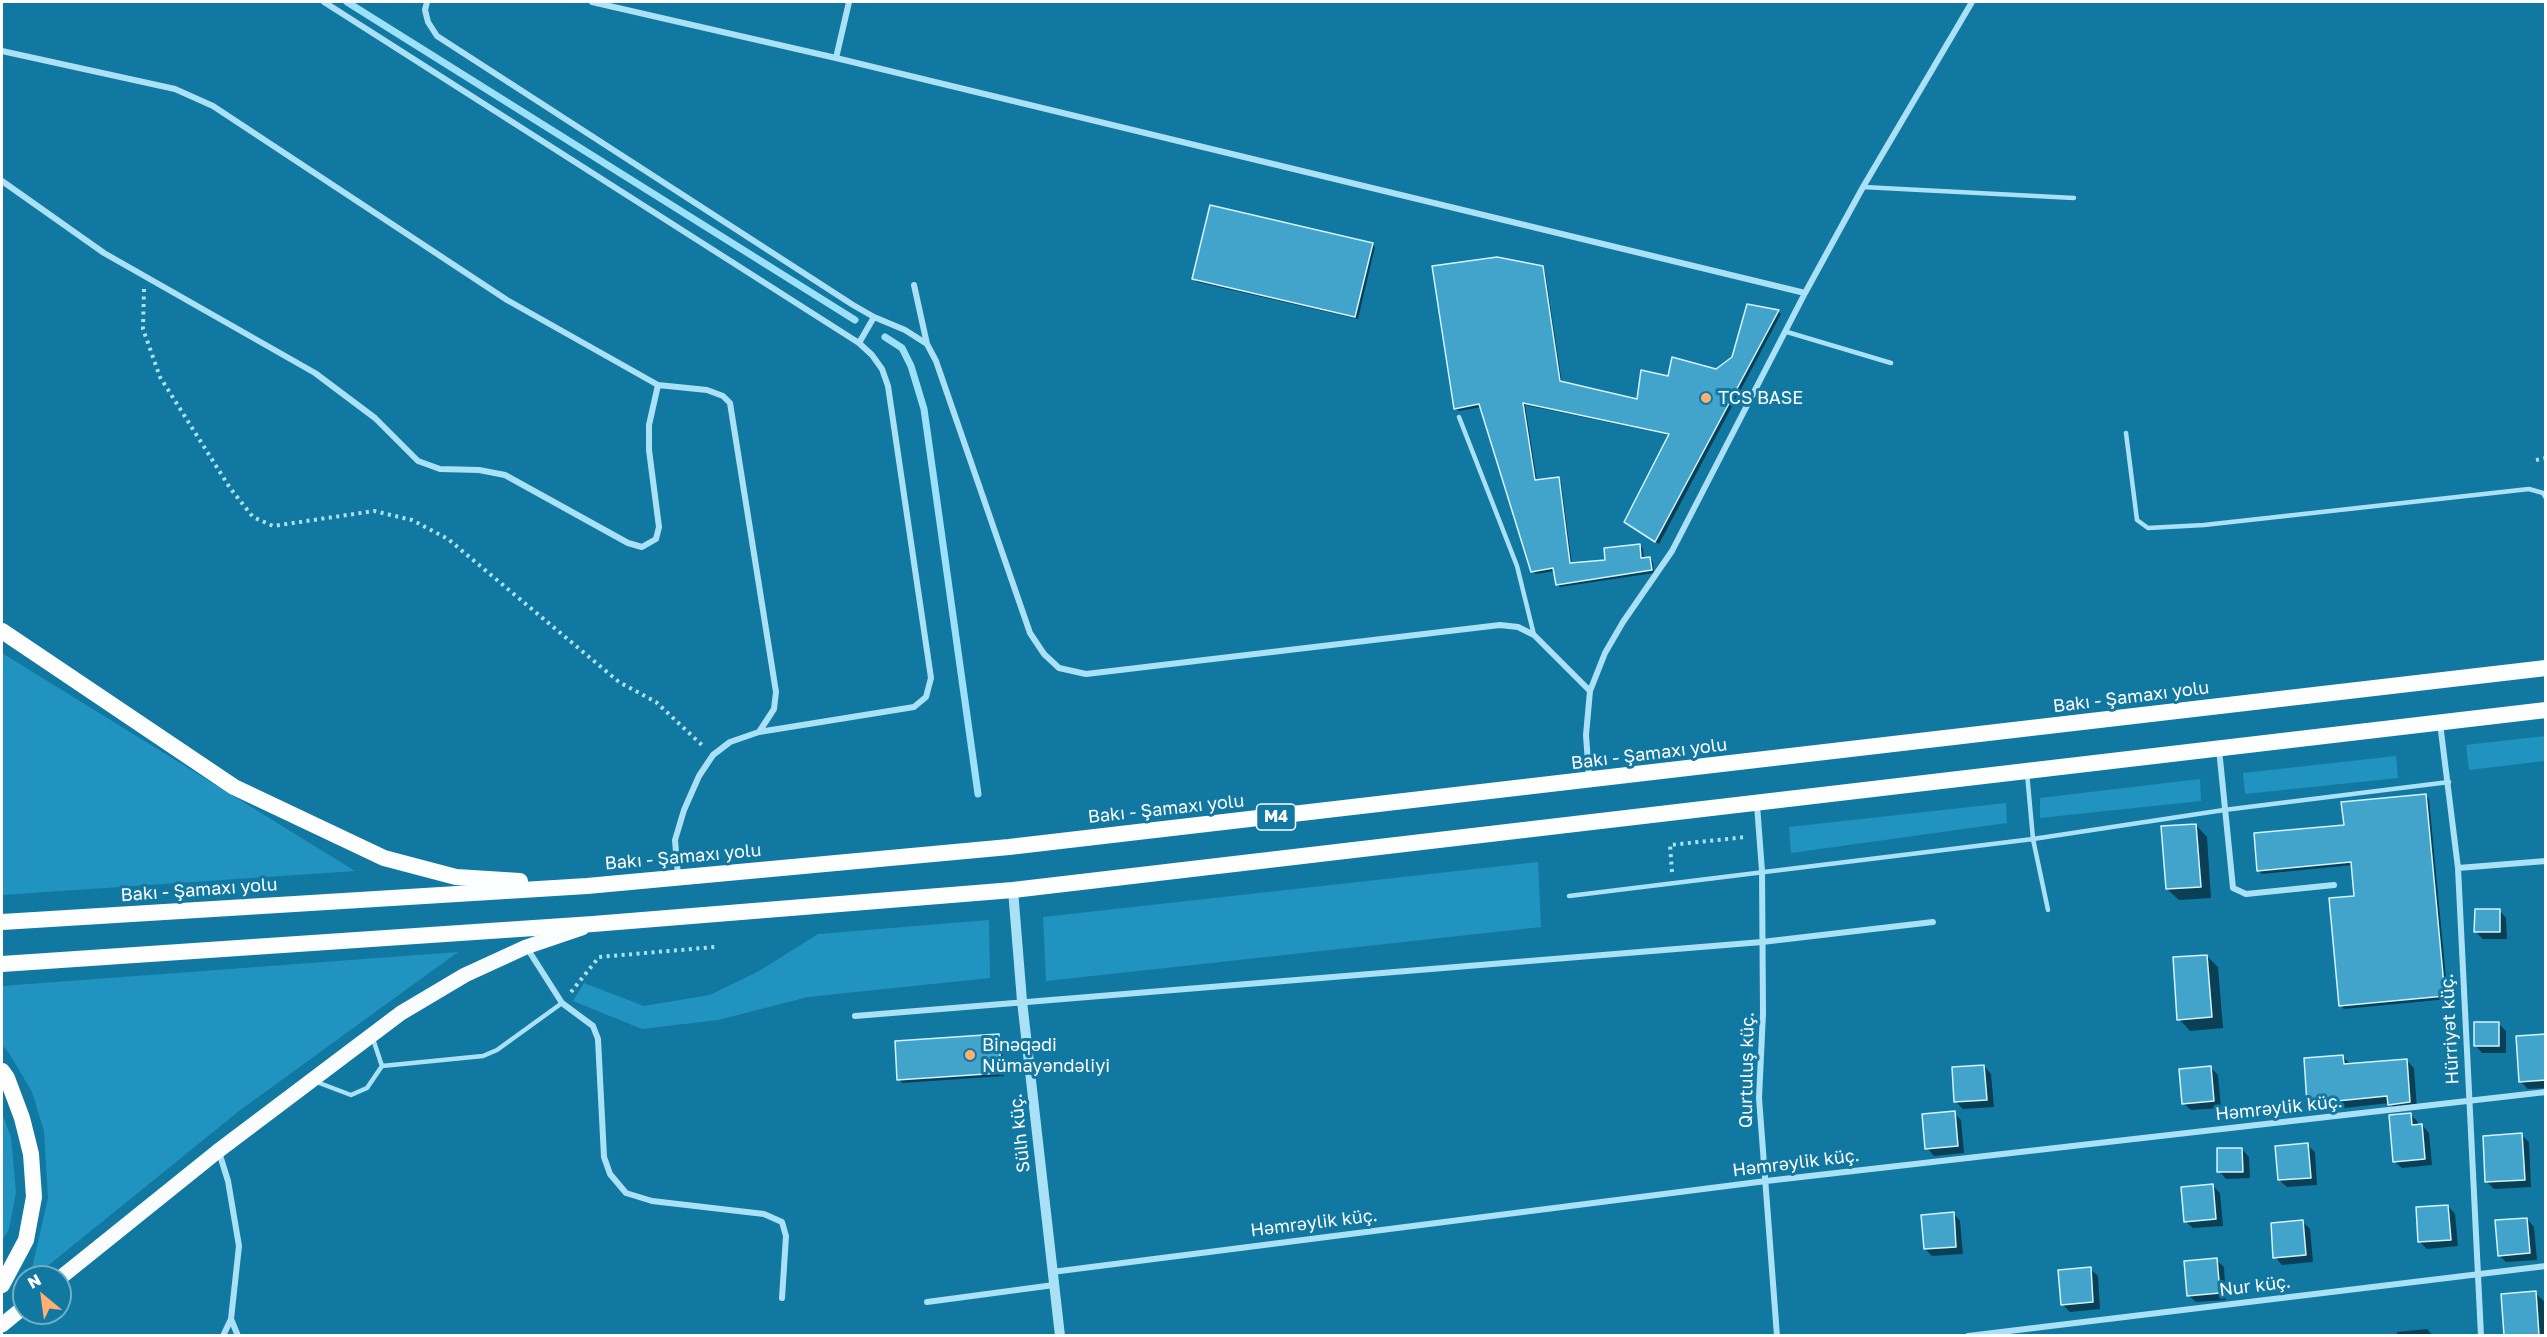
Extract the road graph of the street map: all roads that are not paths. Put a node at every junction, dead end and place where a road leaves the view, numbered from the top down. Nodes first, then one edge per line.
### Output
1 (324, 2) edge
2 (427, 2) edge
3 (592, 2) edge
4 (849, 2) edge
5 (1972, 2) edge
6 (2, 51) edge
7 (836, 58) junction
8 (2, 181) edge
9 (1863, 187) junction
10 (2074, 198) dead end
11 (914, 285) dead end
12 (1804, 293) junction
13 (874, 317) junction
14 (1787, 332) junction
15 (859, 343) junction
16 (927, 344) junction
17 (1891, 363) dead end
18 (658, 385) junction
19 (1459, 417) dead end
20 (2126, 434) dead end
21 (2546, 498) edge
22 (2, 631) edge
23 (1534, 635) junction
24 (2546, 668) edge
25 (1590, 691) junction
26 (2546, 710) edge
27 (2439, 723) junction
28 (759, 732) junction
29 (2218, 747) junction
30 (2027, 772) junction
31 (1590, 781) junction
32 (2449, 782) junction
33 (1757, 805) junction
34 (2224, 810) junction
35 (2033, 839) junction
36 (2546, 861) edge
37 (2458, 868) junction
38 (1762, 871) junction
39 (678, 877) junction
40 (2334, 885) dead end
41 (587, 886) junction
42 (1013, 890) junction
43 (1569, 896) dead end
44 (2048, 910) dead end
45 (2, 922) edge
46 (1933, 922) dead end
47 (593, 924) junction
48 (1762, 942) junction
49 (526, 947) junction
50 (2, 964) edge
51 (1022, 1001) junction
52 (562, 1004) junction
53 (855, 1016) dead end
54 (372, 1035) junction
55 (382, 1066) junction
56 (2, 1071) edge
57 (312, 1080) junction
58 (2546, 1092) edge
59 (2468, 1102) junction
60 (218, 1150) junction
61 (1766, 1181) junction
62 (2546, 1266) edge
63 (72, 1268) edge
64 (1052, 1272) junction
65 (2479, 1274) junction
66 (2, 1285) edge
67 (1054, 1285) junction
68 (782, 1298) dead end
69 (927, 1302) dead end
70 (231, 1319) junction
71 (223, 1335) edge
72 (238, 1335) edge
73 (1060, 1335) edge
74 (1777, 1335) edge
75 (1968, 1335) edge
76 (2481, 1335) edge

1 - 15 street
2 - 13 street
3 - 7 street
4 - 7 street
5 - 9 street
6 - 18 street
7 - 12 street
8 - 18 street
9 - 10 lane
9 - 12 street
11 - 16 street
12 - 14 street
13 - 15 street
13 - 16 street
14 - 17 lane
14 - 25 street
15 - 28 street
16 - 23 street
18 - 28 street
19 - 23 lane
20 - 21 lane
22 - 41 highway
23 - 25 street
24 - 31 highway, Bakı - Şamaxı yolu / M4
25 - 31 street
26 - 27 highway
27 - 29 highway
27 - 32 street, Hürriyət küç.
28 - 39 street
29 - 30 highway
29 - 34 street
30 - 33 highway
30 - 35 lane
31 - 39 highway, Bakı - Şamaxı yolu / M4
32 - 34 lane
32 - 37 street, Hürriyət küç.
33 - 38 street, Qurtuluş küç.
33 - 42 highway
34 - 35 lane
34 - 40 street
35 - 38 lane
35 - 44 lane
36 - 37 street
37 - 59 street, Hürriyət küç.
38 - 43 lane
38 - 48 street, Qurtuluş küç.
39 - 41 highway, Bakı - Şamaxı yolu / M4
41 - 45 highway, Bakı - Şamaxı yolu / M4
42 - 47 highway
42 - 51 street, Sülh küç.
46 - 48 street
47 - 49 main road
47 - 50 highway
48 - 51 street
48 - 61 street, Qurtuluş küç.
49 - 52 street
49 - 54 main road
51 - 53 street
51 - 64 street, Sülh küç.
52 - 55 lane
52 - 68 street
54 - 55 lane
54 - 57 main road
55 - 57 lane
56 - 66 highway
57 - 60 main road
58 - 59 street, Həmrəylik küç.
59 - 61 street, Həmrəylik küç.
59 - 65 street, Hürriyət küç.
60 - 63 main road
60 - 70 street
61 - 64 street, Həmrəylik küç.
61 - 74 street, Qurtuluş küç.
62 - 65 street, Nur küç.
64 - 67 street, Sülh küç.
65 - 75 street, Nur küç.
65 - 76 street, Hürriyət küç.
67 - 69 street
67 - 73 street, Sülh küç.
70 - 71 street
70 - 72 street

